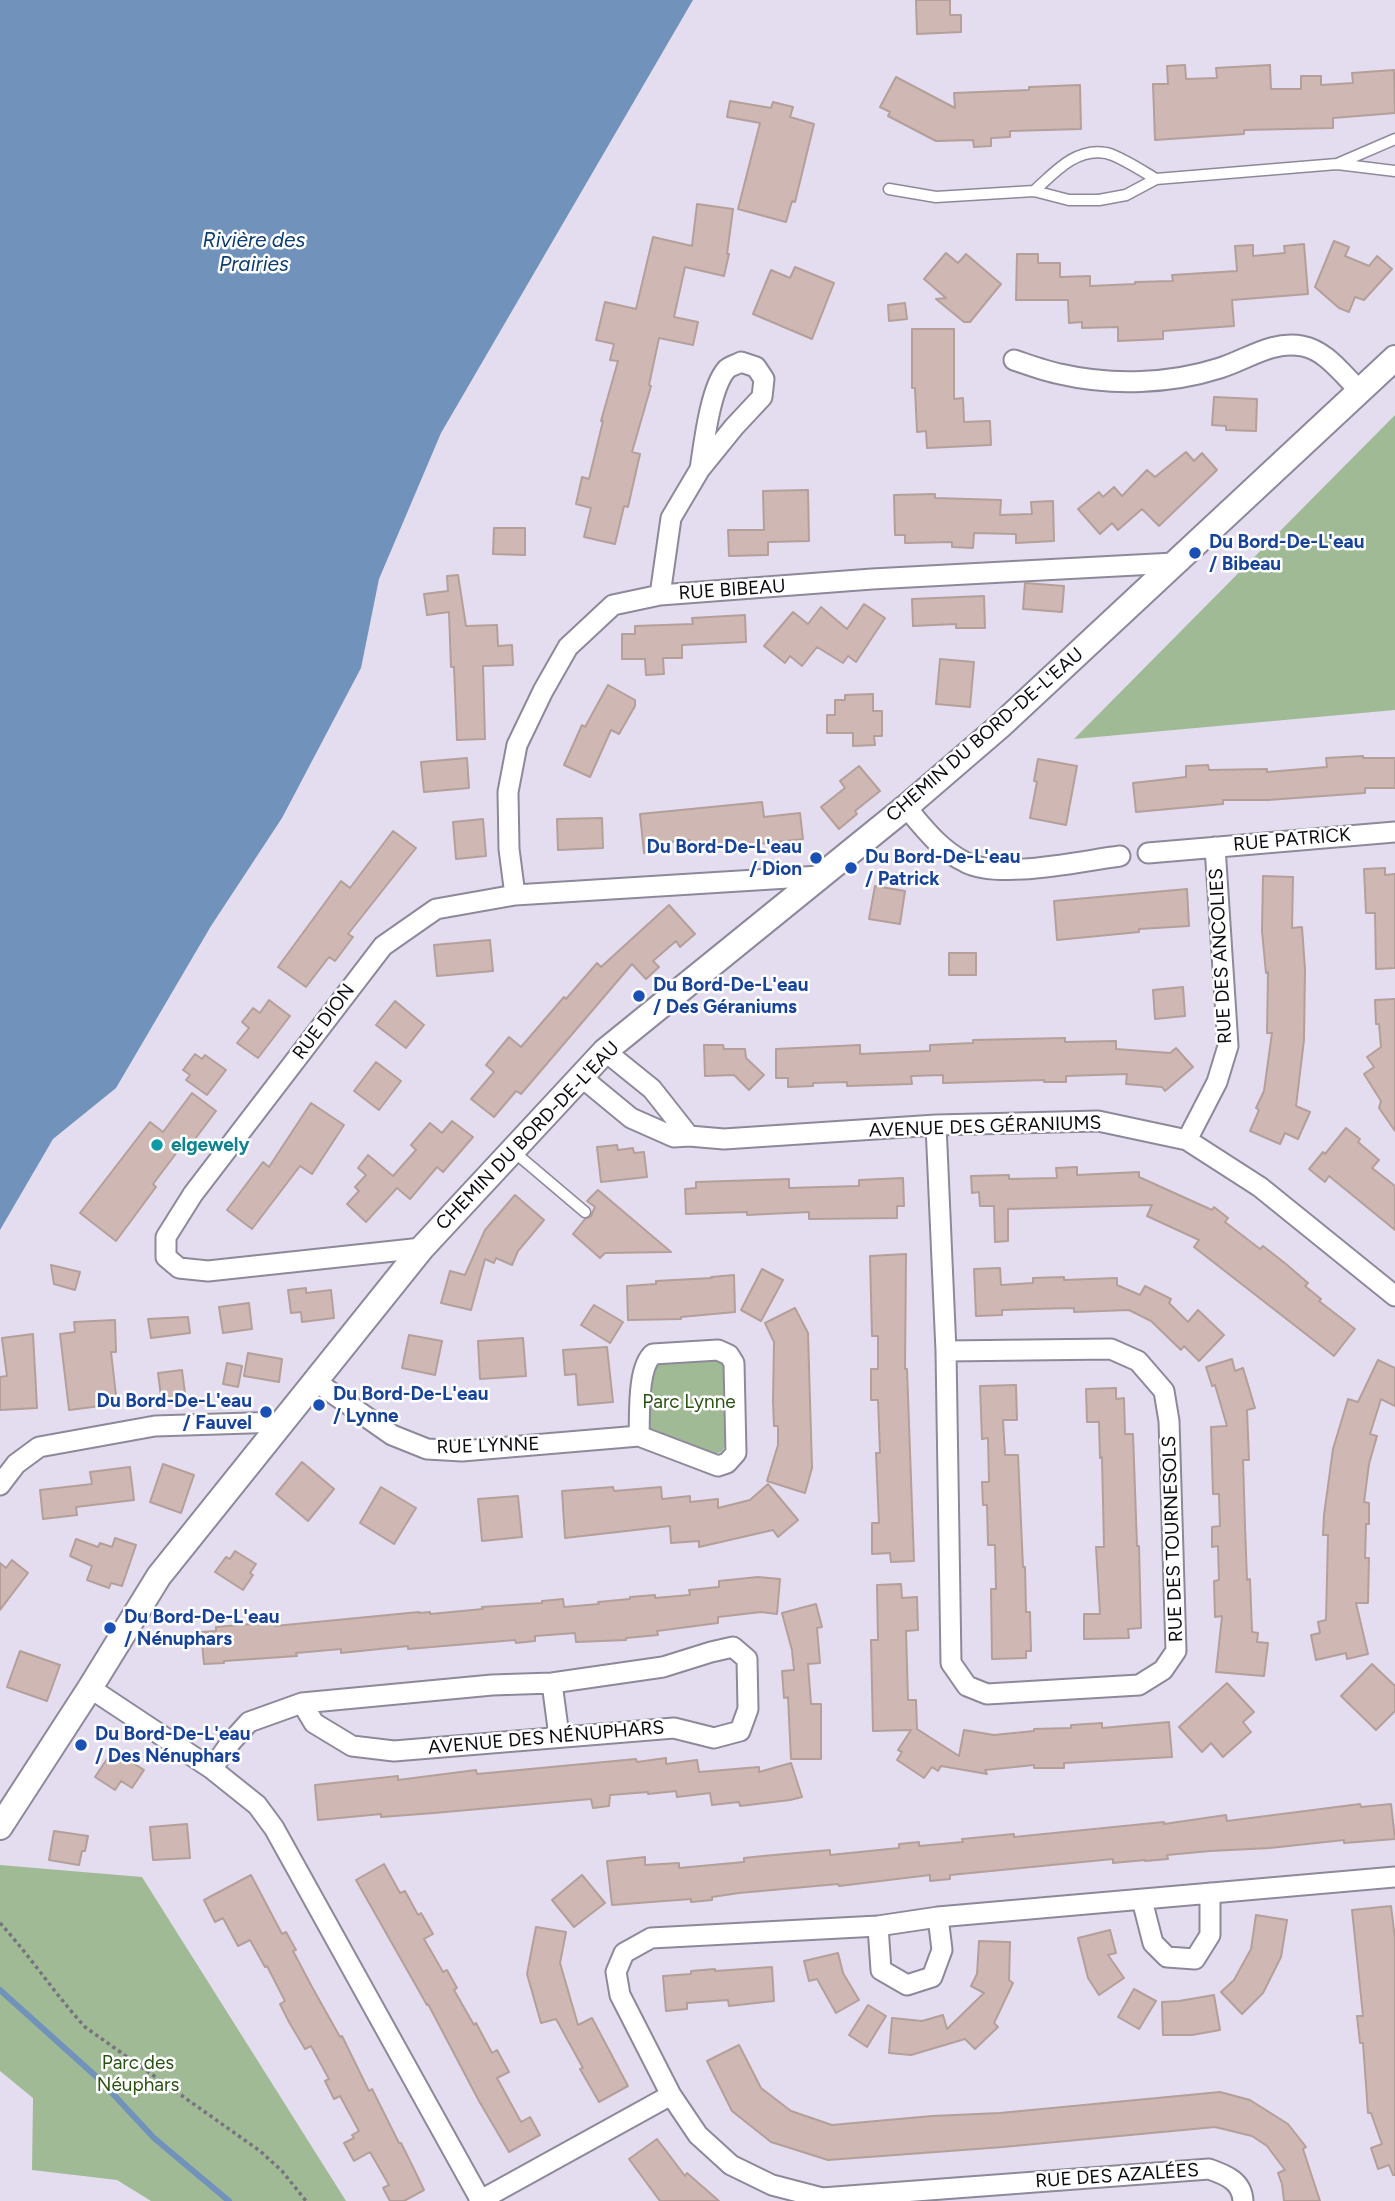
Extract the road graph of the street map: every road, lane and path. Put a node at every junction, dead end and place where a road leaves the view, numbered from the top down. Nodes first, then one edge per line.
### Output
1 (1395, 139) edge
2 (1337, 164) junction
3 (1395, 171) edge
4 (1156, 178) junction
5 (889, 189) dead end
6 (1034, 191) junction
7 (1395, 358) edge
8 (1014, 360) dead end
9 (1360, 391) junction
10 (700, 468) junction
11 (1174, 563) junction
12 (660, 596) junction
13 (906, 807) junction
14 (1395, 832) edge
15 (1215, 847) junction
16 (1148, 853) dead end
17 (1120, 856) dead end
18 (820, 876) junction
19 (515, 895) junction
20 (605, 1051) junction
21 (583, 1075) junction
22 (936, 1125) junction
23 (689, 1136) junction
24 (1187, 1140) junction
25 (513, 1151) junction
26 (585, 1212) dead end
27 (422, 1248) junction
28 (1395, 1296) edge
29 (946, 1351) junction
30 (315, 1381) junction
31 (281, 1422) junction
32 (639, 1436) junction
33 (0, 1485) edge
34 (552, 1683) junction
35 (90, 1688) junction
36 (302, 1703) junction
37 (559, 1736) junction
38 (212, 1769) junction
39 (0, 1827) edge
40 (1395, 1877) edge
41 (1210, 1893) junction
42 (1142, 1900) junction
43 (938, 1917) junction
44 (0, 1923) edge
45 (878, 1926) junction
46 (671, 2095) junction
47 (306, 2201) edge
48 (480, 2201) edge
49 (1243, 2201) edge

1 - 2 lane
2 - 3 lane
2 - 4 lane
4 - 6 lane
4 - 6 lane
5 - 6 lane
7 - 9 street, CHEMIN DU BORD-DE-L'EAU
8 - 9 street
9 - 11 street, CHEMIN DU BORD-DE-L'EAU
10 - 10 street
10 - 12 street
11 - 12 street, RUE BIBEAU
11 - 13 street, CHEMIN DU BORD-DE-L'EAU
12 - 19 street, RUE BIBEAU
13 - 17 street
13 - 18 street, CHEMIN DU BORD-DE-L'EAU
14 - 15 street, RUE PATRICK
15 - 16 street, RUE PATRICK
15 - 24 street, RUE DES ANCOLIES
18 - 19 street, RUE DION
18 - 20 street, CHEMIN DU BORD-DE-L'EAU
19 - 27 street, RUE DION
20 - 21 street, CHEMIN DU BORD-DE-L'EAU
20 - 23 street
21 - 23 street, AVENUE DES GÉRANIUMS
21 - 25 street, CHEMIN DU BORD-DE-L'EAU
22 - 23 street, AVENUE DES GÉRANIUMS
22 - 24 street, AVENUE DES GÉRANIUMS
22 - 29 street, RUE DES TOURNESOLS
24 - 28 street, AVENUE DES GÉRANIUMS
25 - 26 lane
25 - 27 street, CHEMIN DU BORD-DE-L'EAU
27 - 30 street, CHEMIN DU BORD-DE-L'EAU
29 - 29 street, RUE DES TOURNESOLS
30 - 31 street, CHEMIN DU BORD-DE-L'EAU
30 - 32 street, RUE LYNNE
31 - 33 street
31 - 35 street, CHEMIN DU BORD-DE-L'EAU
32 - 32 street, RUE LYNNE
34 - 36 street, AVENUE DES NÉNUPHARS
34 - 37 street
34 - 37 street, AVENUE DES NÉNUPHARS
35 - 38 street
35 - 39 street, CHEMIN DU BORD-DE-L'EAU
36 - 37 street, AVENUE DES NÉNUPHARS
36 - 38 street, AVENUE DES NÉNUPHARS
38 - 48 street
40 - 41 street, RUE DES AZALÉES
41 - 42 street, RUE DES AZALÉES
41 - 42 street
42 - 43 street, RUE DES AZALÉES
43 - 45 street, RUE DES AZALÉES
43 - 45 street
44 - 47 path
45 - 46 street, RUE DES AZALÉES
46 - 48 street
46 - 49 street, RUE DES AZALÉES

